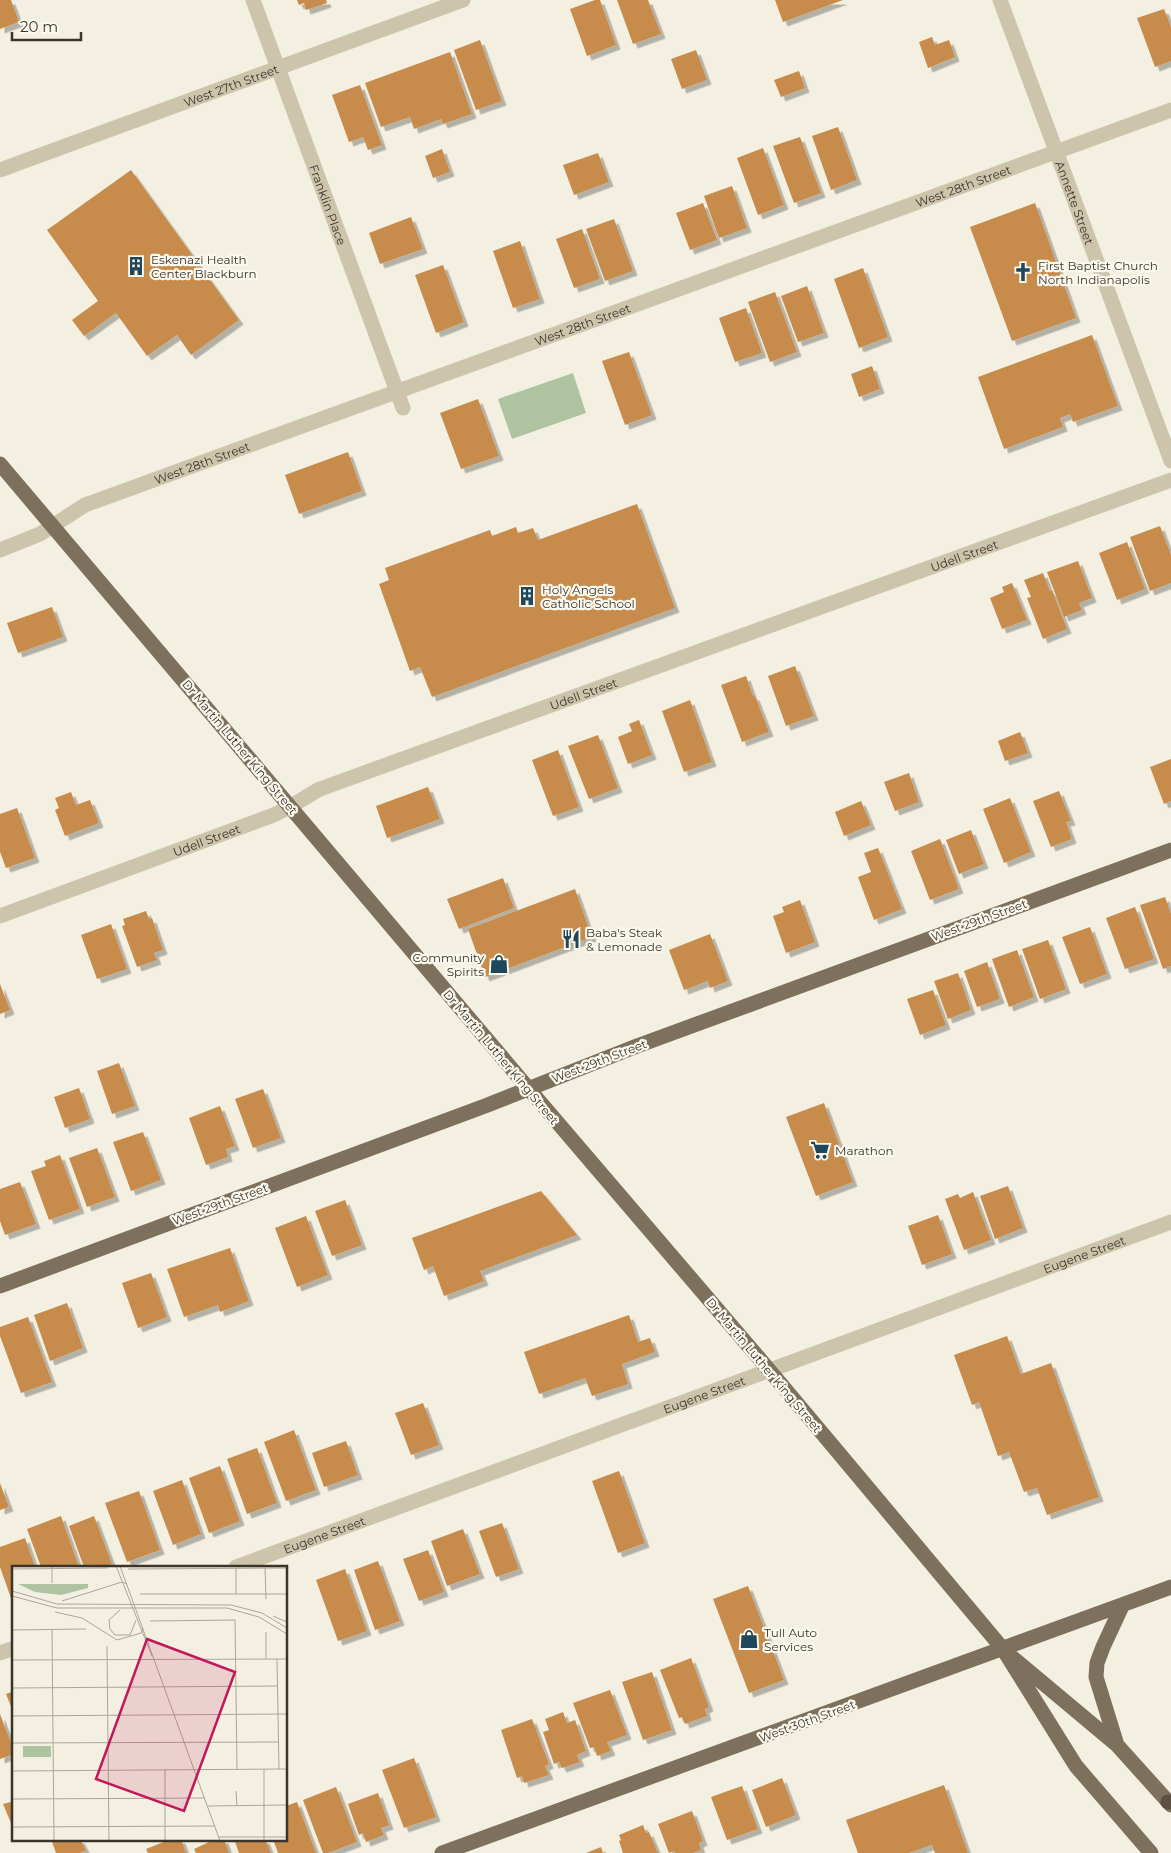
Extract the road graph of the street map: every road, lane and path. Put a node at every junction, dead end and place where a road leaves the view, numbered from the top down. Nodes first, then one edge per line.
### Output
1 (253, 0) edge
2 (463, 0) edge
3 (1000, 0) edge
4 (277, 68) junction
5 (1171, 110) edge
6 (1057, 153) junction
7 (0, 170) edge
8 (397, 393) junction
9 (402, 408) dead end
10 (1171, 461) edge
11 (0, 464) edge
12 (1171, 480) edge
13 (53, 526) junction
14 (0, 550) edge
15 (291, 808) junction
16 (1171, 850) edge
17 (0, 916) edge
18 (528, 1088) junction
19 (1171, 1222) edge
20 (0, 1286) edge
21 (770, 1371) junction
22 (239, 1566) edge
23 (1171, 1587) edge
24 (1122, 1606) junction
25 (12, 1649) edge
26 (1003, 1649) junction
27 (0, 1653) edge
28 (1117, 1745) junction
29 (1170, 1803) edge
30 (442, 1853) edge
31 (1151, 1853) edge

1 - 4 street, Franklin Place
2 - 4 street, West 27th Street
3 - 6 street, Annette Street
4 - 7 street, West 27th Street
4 - 8 street, Franklin Place
5 - 6 street, West 28th Street
6 - 8 street, West 28th Street
6 - 10 street, Annette Street
8 - 9 street, Franklin Place
8 - 13 street, West 28th Street
11 - 13 main road, Dr Martin Luther King Street
12 - 15 street, Udell Street
13 - 14 street, West 28th Street
13 - 15 main road, Dr Martin Luther King Street
15 - 17 street, Udell Street
15 - 18 main road, Dr Martin Luther King Street
16 - 18 main road, West 29th Street
18 - 20 main road, West 29th Street
18 - 21 main road, Dr Martin Luther King Street
19 - 21 street, Eugene Street
21 - 22 street, Eugene Street
21 - 26 main road, Dr Martin Luther King Street
23 - 24 main road, West 30th Street
24 - 26 main road, West 30th Street
24 - 28 main road
25 - 27 street
26 - 28 main road, Dr Martin Luther King Street
26 - 30 main road, West 30th Street
26 - 31 main road, Dr Martin Luther King Street
28 - 29 main road, Dr Martin Luther King Street

